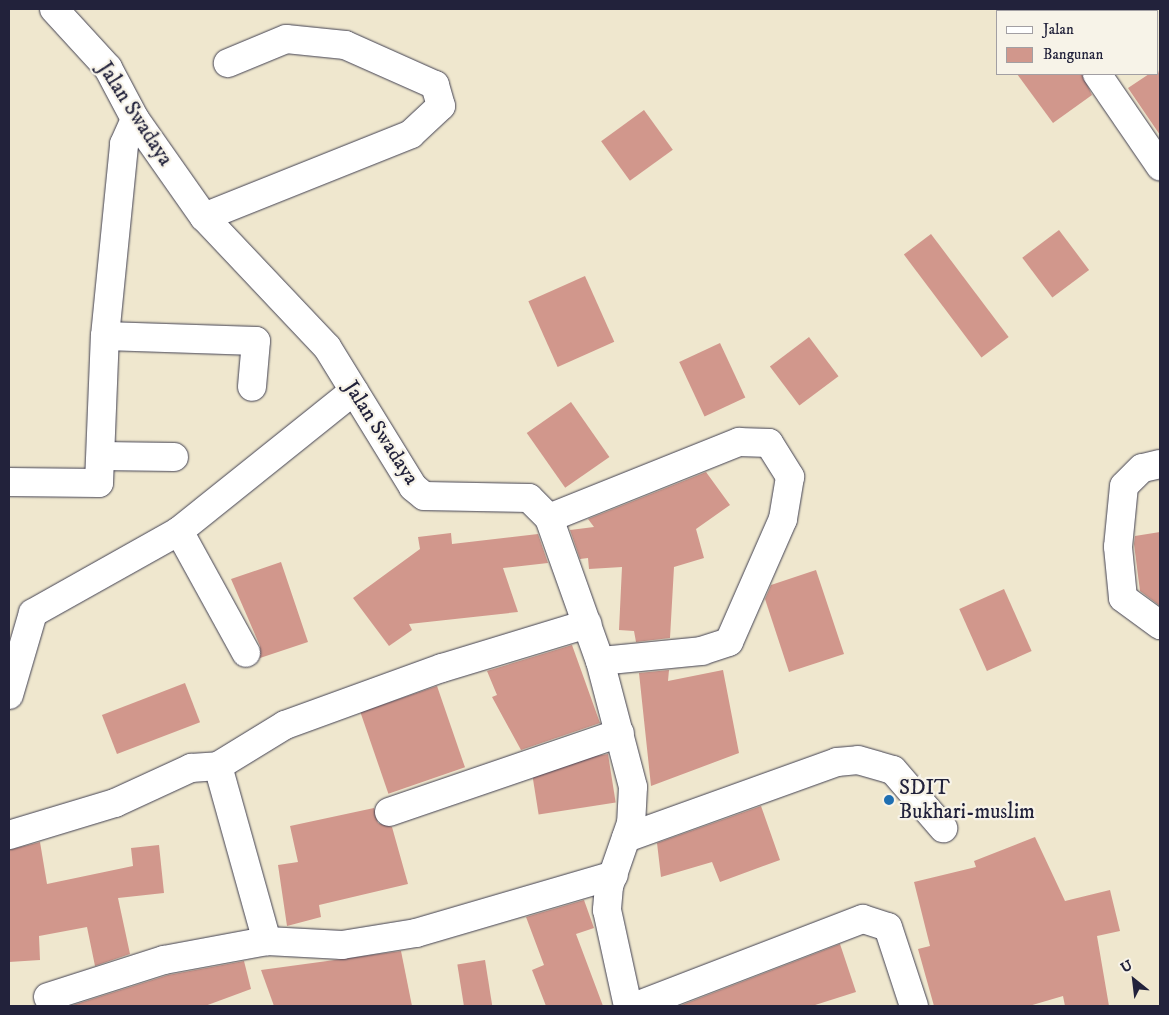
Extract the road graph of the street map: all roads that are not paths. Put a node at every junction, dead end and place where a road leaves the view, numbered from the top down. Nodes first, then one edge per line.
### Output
1 (54, 9) edge
2 (228, 63) dead end
3 (1098, 75) edge
4 (135, 119) junction
5 (1160, 166) edge
6 (204, 216) junction
7 (105, 336) junction
8 (252, 387) dead end
9 (354, 391) junction
10 (101, 456) junction
11 (174, 457) dead end
12 (1160, 464) edge
13 (9, 482) edge
14 (549, 518) junction
15 (179, 531) junction
16 (587, 624) junction
17 (1160, 625) edge
18 (246, 654) dead end
19 (600, 661) junction
20 (9, 695) edge
21 (620, 733) junction
22 (218, 766) junction
23 (389, 812) dead end
24 (943, 828) dead end
25 (9, 836) edge
26 (626, 838) junction
27 (614, 875) junction
28 (267, 941) junction
29 (48, 998) dead end
30 (628, 1006) edge
31 (636, 1006) edge
32 (914, 1006) edge

1 - 4 street, Jalan Swadaya
2 - 6 street
3 - 5 street
4 - 6 street, Jalan Swadaya
4 - 7 street
6 - 9 street, Jalan Swadaya
7 - 8 street
7 - 10 street
9 - 14 street, Jalan Swadaya
9 - 15 street
10 - 11 street
10 - 13 street
12 - 17 street
14 - 16 street, Jalan Swadaya
14 - 19 street
15 - 18 street
15 - 20 street
16 - 19 street, Jalan Swadaya
16 - 22 street
19 - 21 street, Jalan Swadaya
21 - 23 street
21 - 26 street, Jalan Swadaya
22 - 25 street
22 - 28 street
24 - 26 street
26 - 27 street, Jalan Swadaya
27 - 28 street
27 - 30 street, Jalan Swadaya
28 - 29 street
31 - 32 street

